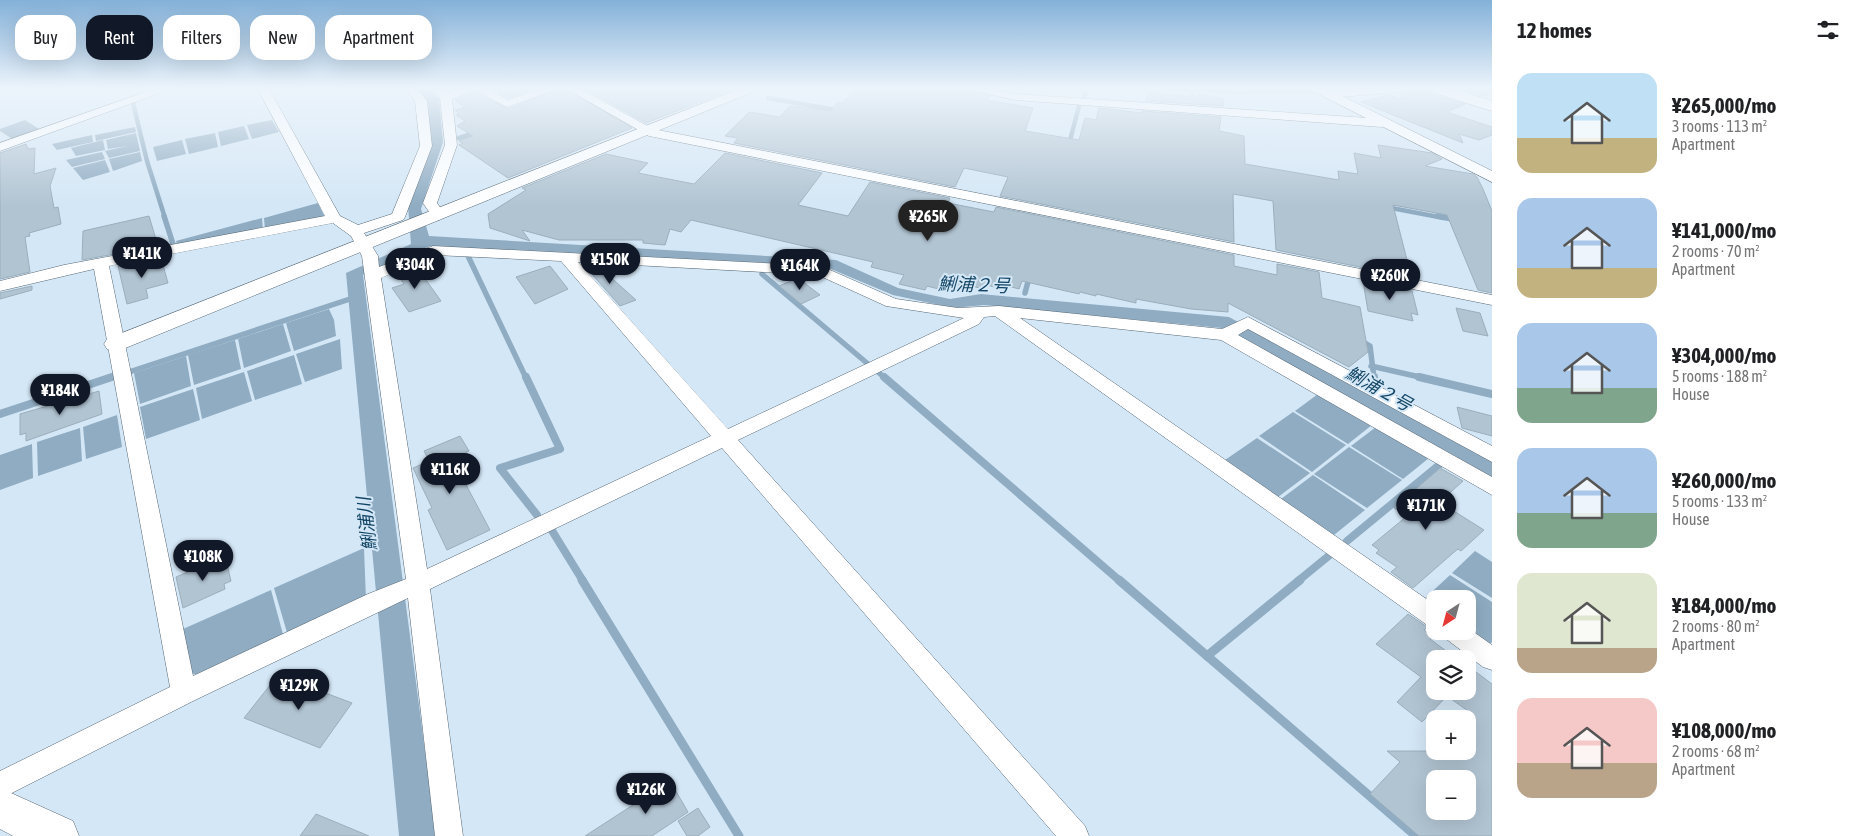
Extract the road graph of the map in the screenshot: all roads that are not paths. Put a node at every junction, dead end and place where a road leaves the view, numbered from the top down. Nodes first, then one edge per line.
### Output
1 (55, 128) edge
2 (284, 128) edge
3 (424, 128) edge
4 (448, 128) edge
5 (642, 128) edge
6 (659, 128) edge
7 (1392, 128) edge
8 (649, 132) junction
9 (0, 147) edge
10 (1492, 177) edge
11 (436, 217) junction
12 (334, 219) junction
13 (367, 256) junction
14 (565, 257) junction
15 (101, 263) junction
16 (0, 286) edge
17 (1492, 300) edge
18 (999, 311) junction
19 (978, 312) junction
20 (1225, 335) junction
21 (115, 344) junction
22 (724, 437) junction
23 (1492, 455) edge
24 (1492, 487) edge
25 (412, 586) junction
26 (1426, 612) edge
27 (1466, 640) edge
28 (1492, 658) edge
29 (184, 693) junction
30 (0, 785) edge
31 (0, 808) edge
32 (58, 836) edge
33 (449, 836) edge
34 (1075, 836) edge

1 - 9 street
2 - 12 street
3 - 13 street
4 - 11 street
5 - 8 street
6 - 8 street
7 - 10 street
8 - 11 street
8 - 17 street
11 - 13 street
12 - 13 street
12 - 15 street
13 - 14 street
13 - 21 street
13 - 25 street
14 - 19 street
14 - 22 street
15 - 16 street
15 - 21 street
18 - 19 street
18 - 20 street
18 - 26 street
19 - 22 street
20 - 23 street
20 - 24 street
21 - 29 street
22 - 25 street
22 - 34 street
25 - 29 street
25 - 33 street
27 - 28 street
29 - 30 street
31 - 32 main road

